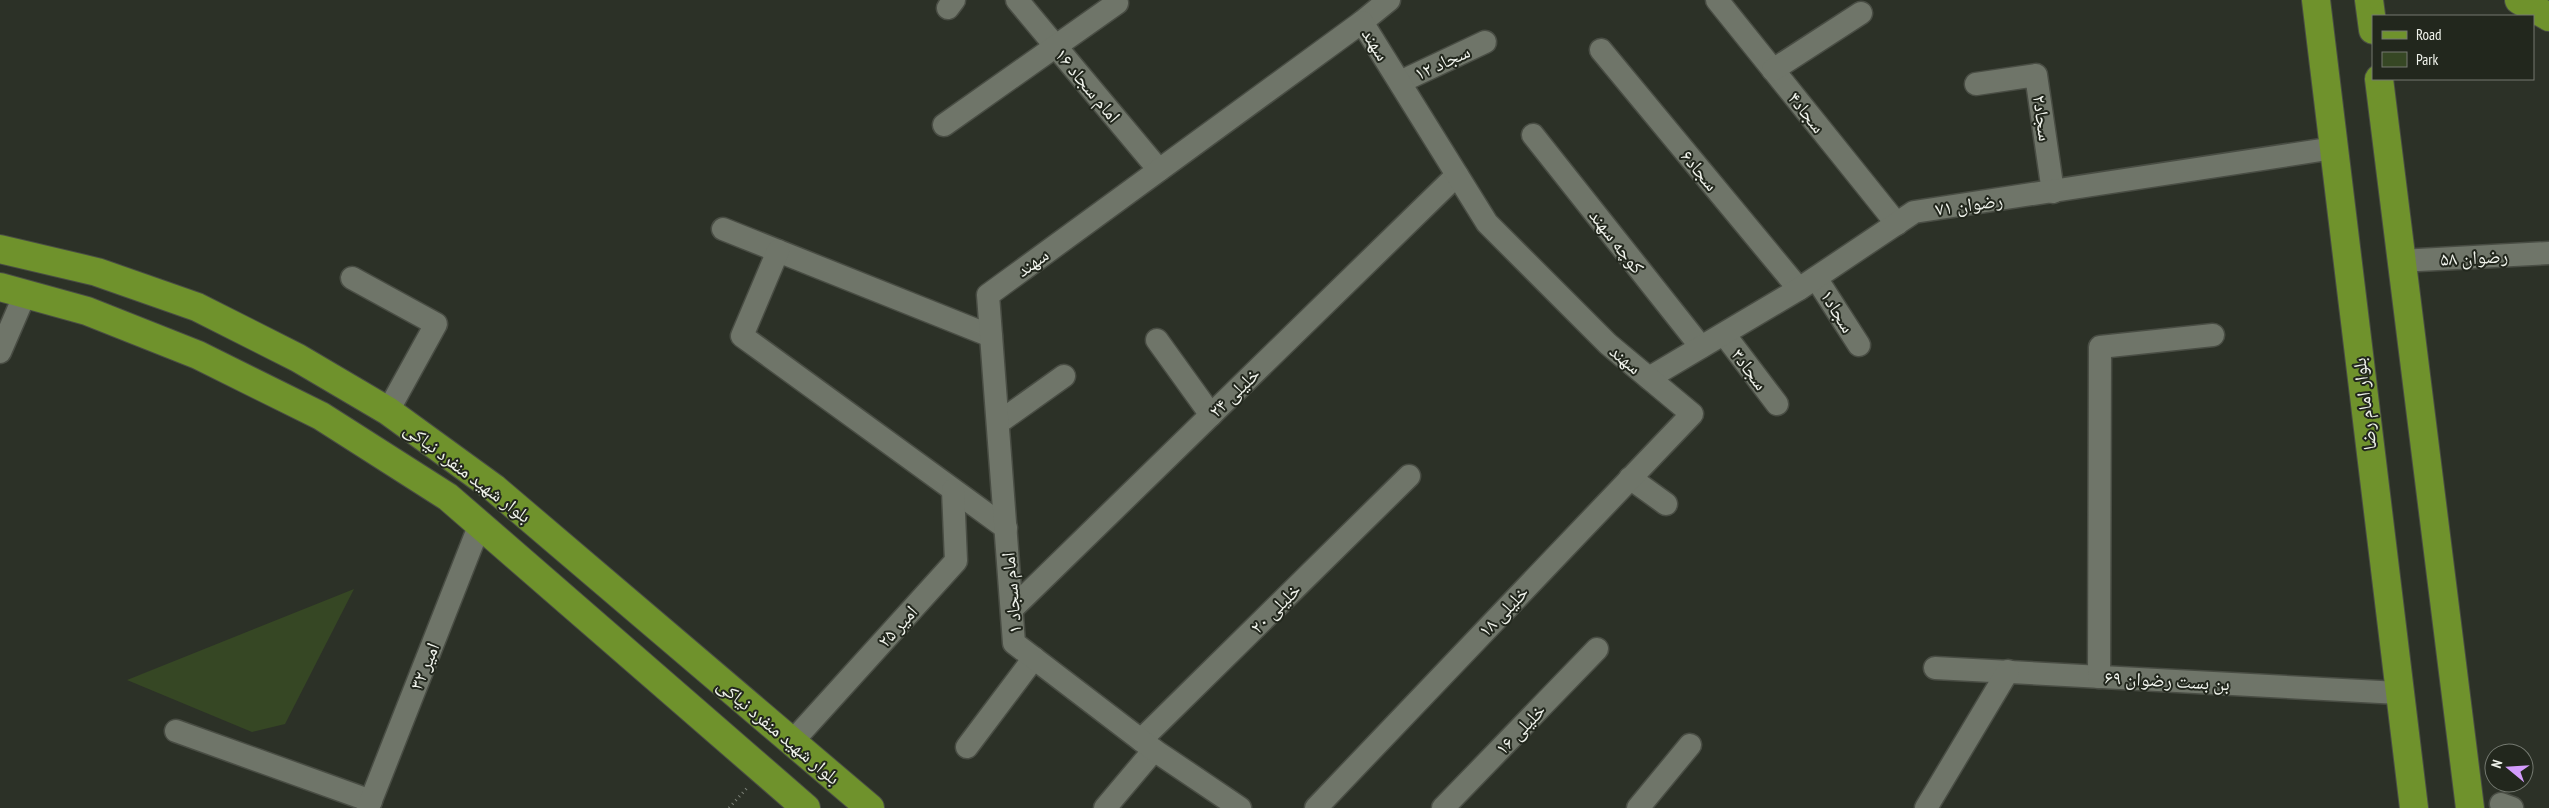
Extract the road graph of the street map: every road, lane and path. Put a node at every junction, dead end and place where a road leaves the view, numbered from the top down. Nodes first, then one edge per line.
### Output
1 (1017, 0) edge
2 (1389, 0) edge
3 (1717, 0) edge
4 (2316, 0) edge
5 (2369, 0) edge
6 (2519, 0) edge
7 (1117, 4) dead end
8 (1861, 13) dead end
9 (2549, 17) edge
10 (1362, 22) junction
11 (2372, 22) edge
12 (1485, 42) dead end
13 (1056, 46) junction
14 (1601, 50) dead end
15 (1773, 70) junction
16 (2378, 80) edge
17 (1400, 82) junction
18 (1976, 84) dead end
19 (944, 125) dead end
20 (1533, 136) dead end
21 (2334, 148) junction
22 (1159, 170) junction
23 (1457, 175) junction
24 (2053, 192) junction
25 (1897, 224) junction
26 (723, 229) dead end
27 (0, 249) edge
28 (778, 251) junction
29 (2549, 253) edge
30 (2400, 261) junction
31 (352, 278) dead end
32 (1808, 284) junction
33 (12, 290) edge
34 (988, 295) joint
35 (1724, 334) junction
36 (2213, 335) dead end
37 (991, 336) junction
38 (1156, 340) dead end
39 (1859, 345) dead end
40 (1701, 347) junction
41 (0, 352) edge
42 (1064, 376) dead end
43 (1649, 378) junction
44 (1777, 404) dead end
45 (388, 411) junction
46 (1692, 414) joint
47 (1211, 415) junction
48 (998, 423) junction
49 (1409, 476) dead end
50 (1630, 478) junction
51 (953, 490) junction
52 (1666, 504) dead end
53 (480, 524) junction
54 (1006, 528) junction
55 (1012, 609) junction
56 (1597, 650) dead end
57 (1034, 658) junction
58 (1935, 668) dead end
59 (2008, 672) junction
60 (2099, 677) junction
61 (2399, 693) junction
62 (176, 731) dead end
63 (791, 742) junction
64 (1148, 745) junction
65 (1690, 745) dead end
66 (967, 747) dead end
67 (764, 771) junction
68 (369, 805) edge
69 (806, 808) edge
70 (870, 808) edge
71 (1104, 808) edge
72 (1240, 808) edge
73 (1316, 808) edge
74 (1444, 808) edge
75 (1638, 808) edge
76 (1926, 808) edge
77 (2414, 808) edge
78 (2470, 808) edge

1 - 13 street, امام سجاد ۱۶
2 - 10 street
3 - 15 street, سجاد۴
4 - 21 main road, بلوار امام رضا
5 - 11 main road
6 - 9 main road
7 - 13 street
8 - 15 street
10 - 17 street, سهند
10 - 22 street, سهند
12 - 17 street, سجاد ۱۲
13 - 19 street
13 - 22 street, امام سجاد ۱۶
14 - 32 street, سجاد۶
15 - 25 street, سجاد۴
16 - 30 main road
17 - 23 street, سهند
18 - 24 street, سجاد۲
20 - 40 street, كوچه سهند
21 - 24 street, رضوان ۷۱
21 - 61 main road, بلوار امام رضا
22 - 34 street, سهند
23 - 43 street, سهند
23 - 47 street, خلیلی ۲۴
24 - 25 street, رضوان ۷۱
25 - 32 street, رضوان ۷۱
26 - 28 street
27 - 45 main road, بلوار شهید منفرد نیاکی
28 - 37 street
28 - 51 street
29 - 30 street, رضوان ۵۸
30 - 78 main road
31 - 45 street
32 - 35 street, رضوان ۷۱
32 - 39 street, سجاد۱
33 - 41 street
33 - 53 main road, بلوار شهید منفرد نیاکی
34 - 37 street, امام سجاد ۱
35 - 40 street, رضوان ۷۱
35 - 44 street, سجاد۳
36 - 60 street
37 - 48 street, امام سجاد ۱
38 - 47 street
40 - 43 street, رضوان ۷۱
42 - 48 street
43 - 46 street, سهند
45 - 63 main road, بلوار شهید منفرد نیاکی
46 - 50 street, خلیلی ۱۸
47 - 55 street, خلیلی ۲۴
48 - 54 street, امام سجاد ۱
49 - 64 street, خلیلی ۲۰
50 - 52 street
50 - 73 street, خلیلی ۱۸
51 - 54 street
51 - 63 street, امیر ۲۵
53 - 67 main road, بلوار شهید منفرد نیاکی
53 - 68 street, امیر ۳۲
54 - 55 street, امام سجاد ۱
55 - 57 street, امام سجاد ۱
56 - 74 street, خلیلی ۱۶
57 - 64 street, امام سجاد ۱
57 - 66 street
58 - 59 street, بن بست رضوان ۶۹
59 - 60 street, بن بست رضوان ۶۹
59 - 76 street
60 - 61 street, بن بست رضوان ۶۹
61 - 77 main road, بلوار امام رضا
62 - 68 street
63 - 67 main road
63 - 70 main road, بلوار شهید منفرد نیاکی
64 - 71 street, خلیلی ۲۰
64 - 72 street, امام سجاد ۱
65 - 75 street
67 - 69 main road, بلوار شهید منفرد نیاکی

